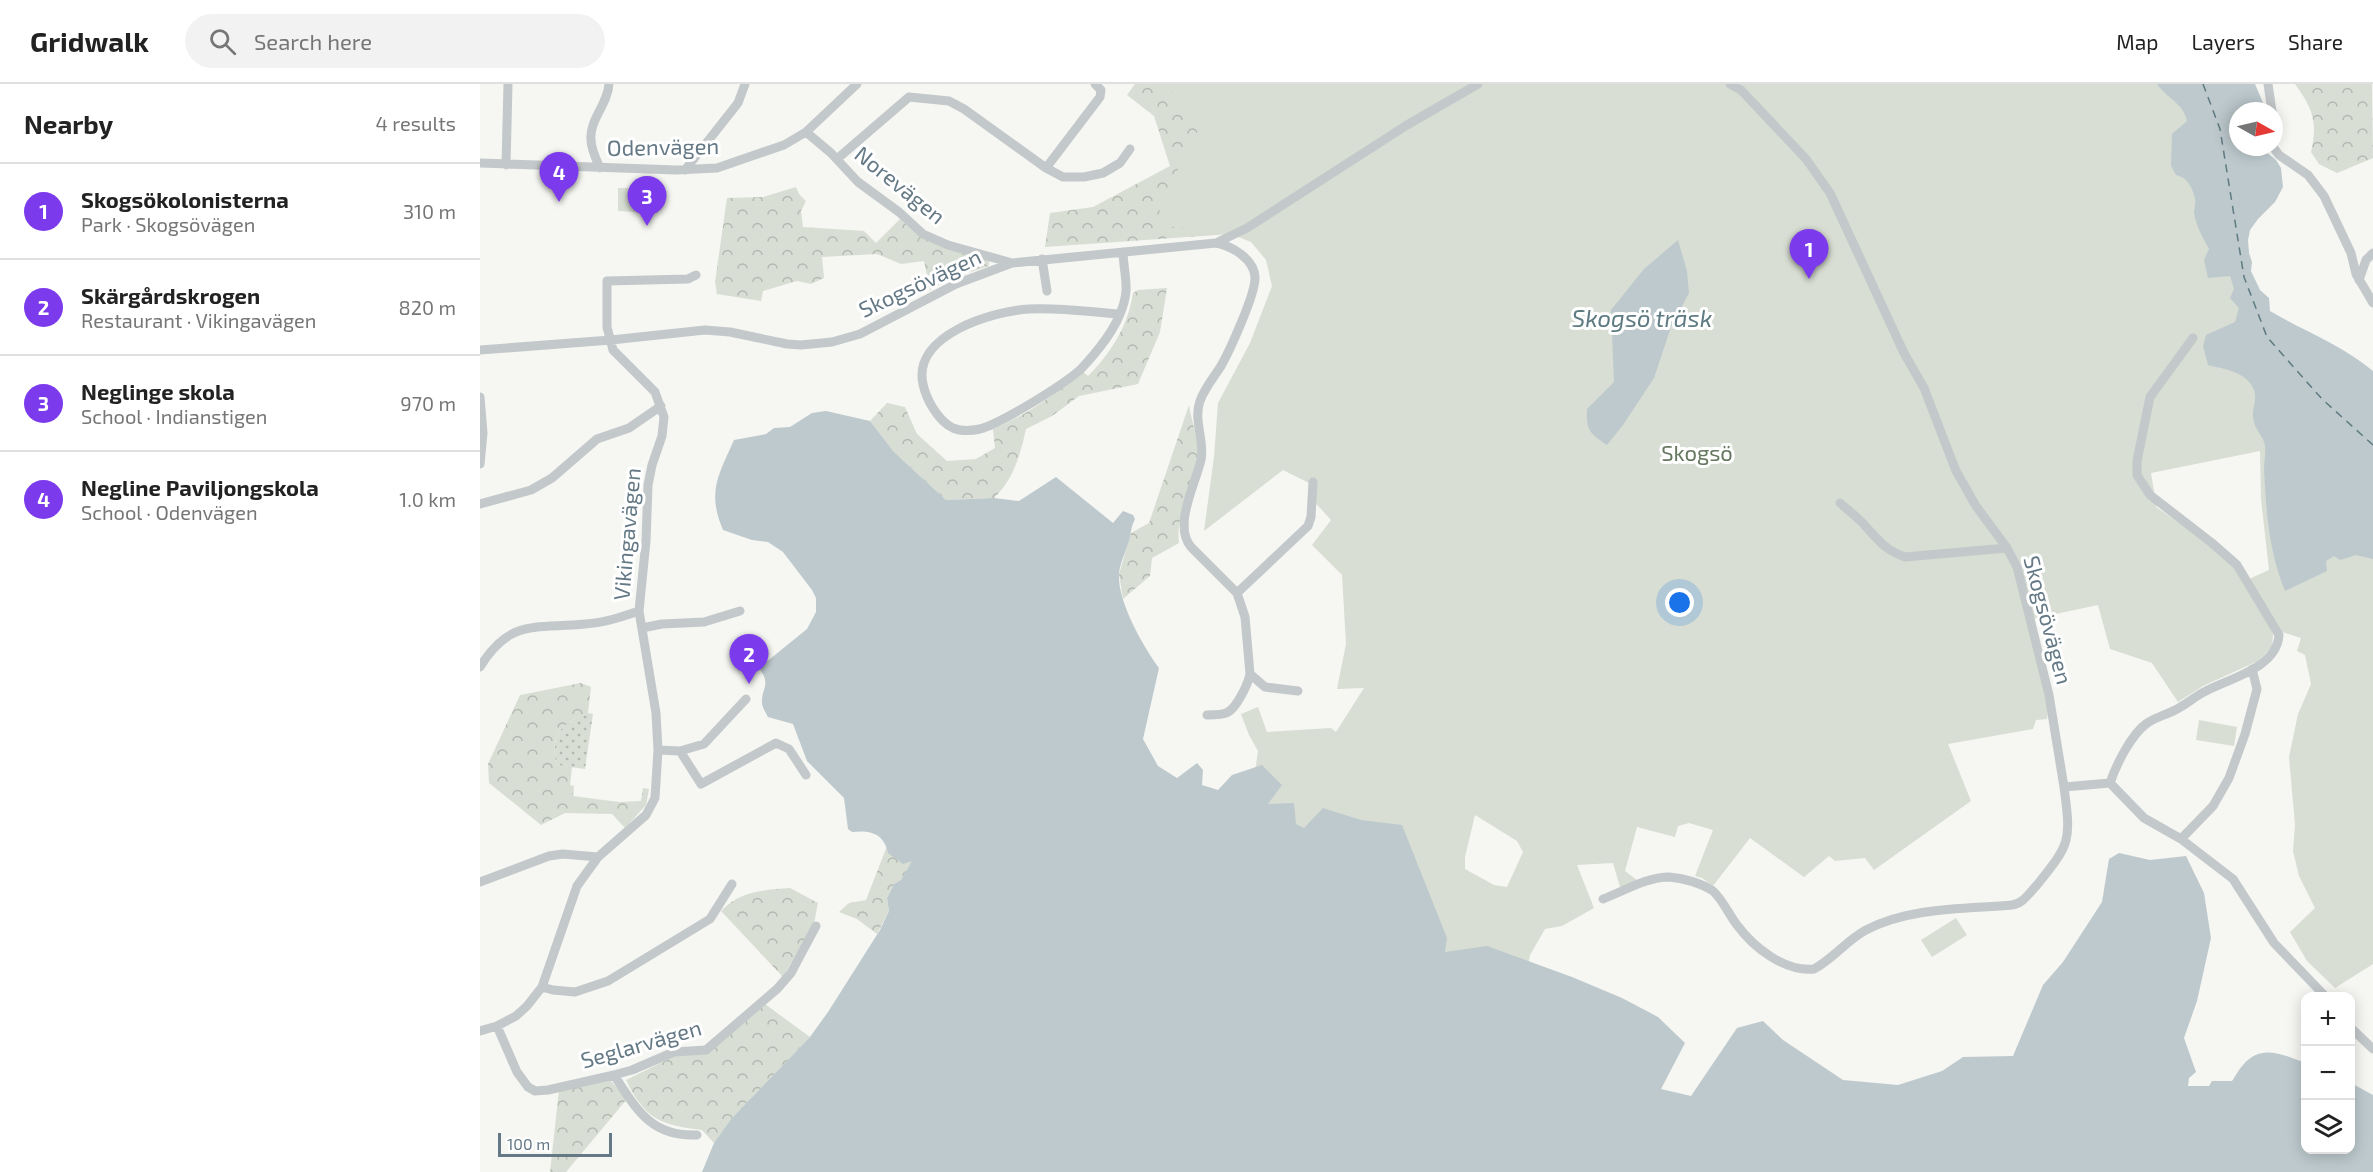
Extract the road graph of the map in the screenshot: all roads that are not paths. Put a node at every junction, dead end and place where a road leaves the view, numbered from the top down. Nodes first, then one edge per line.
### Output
1 (508, 84) edge
2 (609, 84) edge
3 (745, 84) edge
4 (857, 84) edge
5 (1095, 84) edge
6 (1478, 84) edge
7 (1730, 84) edge
8 (2268, 84) edge
9 (2271, 102) edge
10 (806, 132) junction
11 (1130, 148) dead end
12 (2280, 156) edge
13 (837, 159) junction
14 (480, 164) edge
15 (506, 165) junction
16 (600, 168) junction
17 (1046, 168) junction
18 (685, 170) junction
19 (1216, 243) junction
20 (1123, 252) junction
21 (2373, 253) edge
22 (1042, 259) junction
23 (1012, 262) junction
24 (696, 275) dead end
25 (2359, 280) junction
26 (1047, 291) dead end
27 (2373, 303) edge
28 (1120, 314) junction
29 (2193, 338) dead end
30 (611, 340) junction
31 (480, 350) edge
32 (480, 397) edge
33 (661, 406) junction
34 (480, 464) edge
35 (1313, 482) dead end
36 (1840, 503) dead end
37 (480, 504) edge
38 (2007, 548) junction
39 (1237, 593) junction
40 (639, 611) junction
41 (740, 611) dead end
42 (642, 628) junction
43 (480, 667) edge
44 (2252, 669) junction
45 (1250, 674) junction
46 (1298, 691) dead end
47 (746, 699) dead end
48 (1207, 715) dead end
49 (658, 750) junction
50 (680, 751) junction
51 (806, 775) dead end
52 (2110, 783) junction
53 (2064, 787) junction
54 (2181, 839) junction
55 (598, 857) junction
56 (480, 882) edge
57 (732, 884) dead end
58 (1603, 899) dead end
59 (816, 926) dead end
60 (542, 987) junction
61 (2321, 992) edge
62 (497, 1026) junction
63 (480, 1031) edge
64 (2355, 1032) edge
65 (2373, 1049) edge
66 (614, 1075) junction
67 (698, 1135) dead end

1 - 15 street
2 - 16 street
3 - 18 street
4 - 10 street, Odenvägen
5 - 17 street
6 - 19 street, Skogsövägen
7 - 38 street, Skogsövägen
8 - 9 street
10 - 13 street, Norevägen
10 - 18 street, Odenvägen
11 - 17 street
12 - 25 street
13 - 17 street
13 - 23 street, Norevägen
14 - 15 street, Odenvägen
15 - 16 street, Odenvägen
16 - 18 street, Odenvägen
19 - 20 street, Skogsövägen
19 - 39 street
20 - 22 street, Skogsövägen
20 - 28 street
21 - 25 street
22 - 23 street, Skogsövägen
22 - 26 street
23 - 30 street, Skogsövägen
24 - 30 street
25 - 27 street
28 - 28 street
29 - 44 street
30 - 31 street, Skogsövägen
30 - 33 street
32 - 34 street
33 - 37 street
33 - 40 street, Vikingavägen
35 - 39 street
36 - 38 street
38 - 53 street, Skogsövägen
39 - 45 street
40 - 42 street, Vikingavägen
40 - 43 street
41 - 42 street
42 - 49 street, Vikingavägen
44 - 52 street
44 - 54 street
45 - 46 street
45 - 48 street
47 - 50 street
49 - 50 street
49 - 55 street, Vikingavägen
50 - 51 street
52 - 53 street
52 - 54 street
53 - 58 street, Skogsövägen
54 - 61 street
55 - 56 street
55 - 60 street, Vikingavägen
57 - 60 street
59 - 66 street, Seglarvägen
60 - 62 street, Vikingavägen
62 - 63 street, Vikingavägen
62 - 66 street, Seglarvägen
64 - 65 street
66 - 67 street

